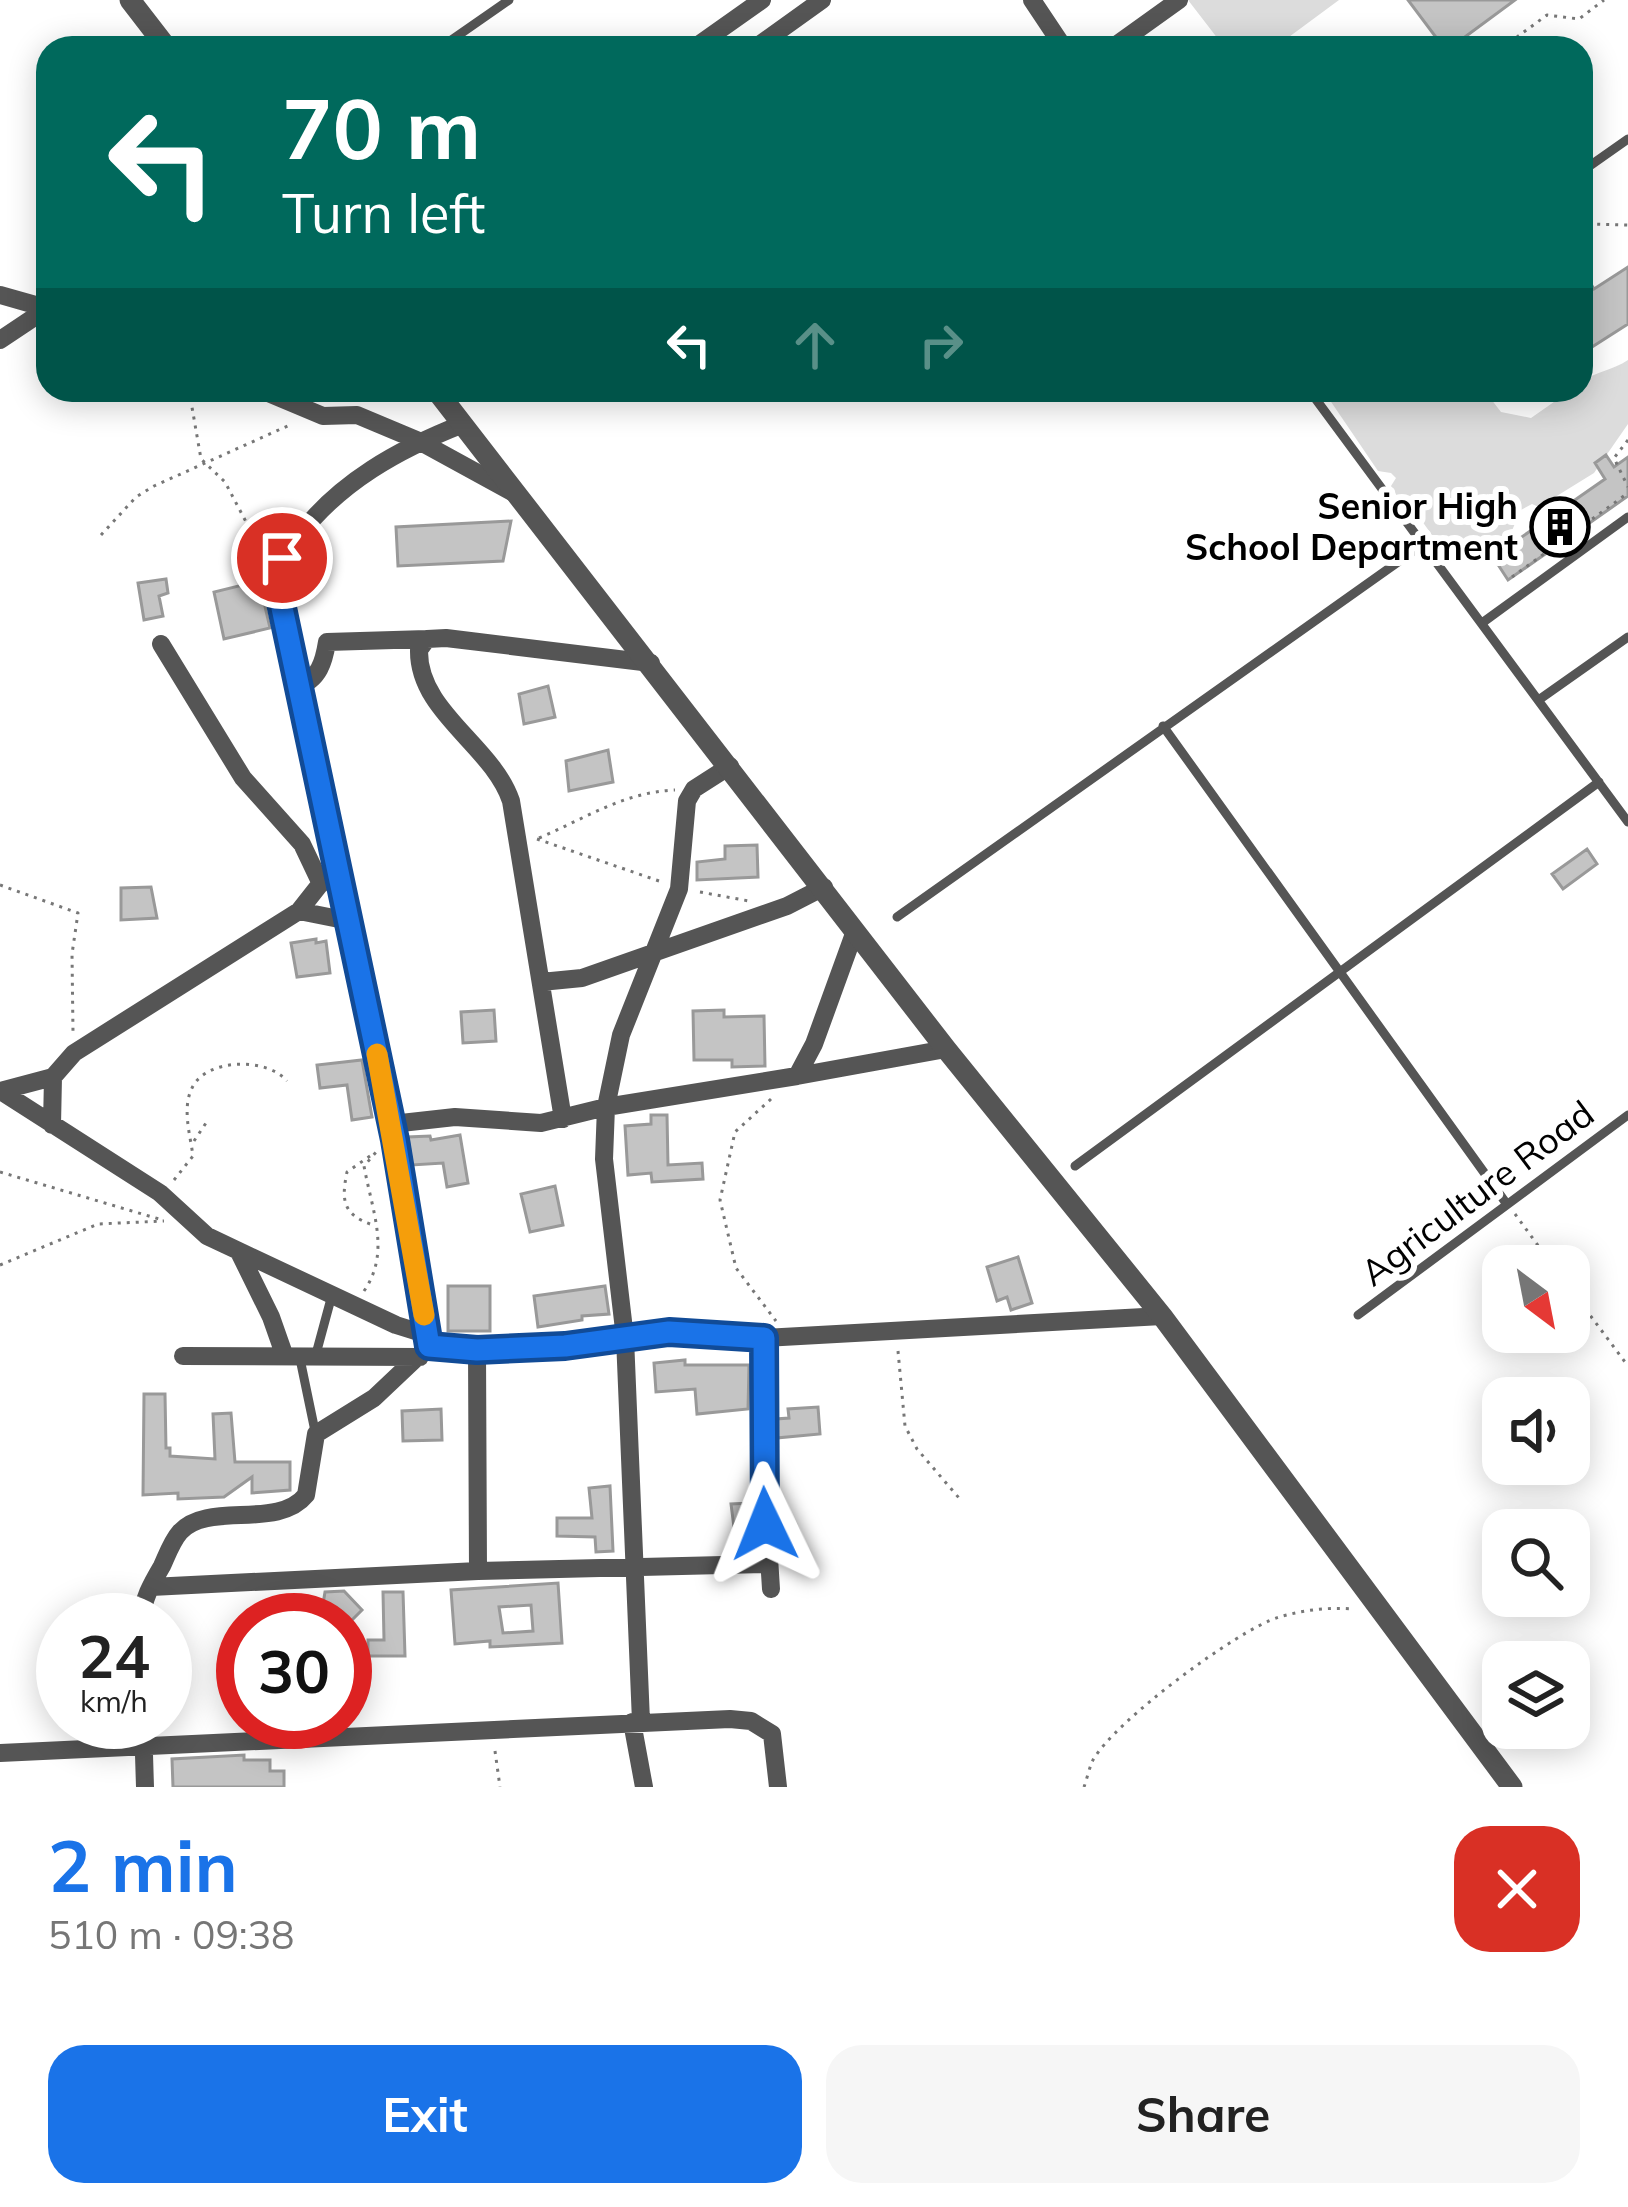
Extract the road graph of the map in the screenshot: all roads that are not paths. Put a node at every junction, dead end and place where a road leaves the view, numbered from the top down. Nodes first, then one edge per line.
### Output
1 (130, 0) edge
2 (509, 0) edge
3 (762, 0) edge
4 (1032, 0) edge
5 (1179, 0) edge
6 (820, 1) edge
7 (158, 36) edge
8 (457, 36) edge
9 (711, 36) edge
10 (771, 36) edge
11 (1056, 36) edge
12 (1129, 36) edge
13 (1628, 139) edge
14 (1593, 164) edge
15 (0, 295) edge
16 (36, 305) edge
17 (36, 315) edge
18 (0, 340) edge
19 (289, 402) edge
20 (446, 402) edge
21 (1318, 402) edge
22 (463, 424) junction
23 (419, 441) junction
24 (515, 493) junction
25 (1628, 518) edge
26 (1422, 545) junction
27 (1482, 623) junction
28 (1628, 637) edge
29 (427, 639) junction
30 (161, 644) dead end
31 (651, 663) junction
32 (298, 686) junction
33 (1540, 699) junction
34 (1163, 726) junction
35 (730, 766) junction
36 (1599, 782) junction
37 (1628, 822) edge
38 (336, 864) junction
39 (321, 884) junction
40 (824, 887) junction
41 (299, 911) junction
42 (897, 917) dead end
43 (349, 921) junction
44 (855, 931) junction
45 (656, 951) junction
46 (1340, 971) junction
47 (541, 982) junction
48 (946, 1048) junction
49 (797, 1076) junction
50 (53, 1077) junction
51 (2, 1092) edge
52 (606, 1107) junction
53 (1628, 1114) edge
54 (563, 1119) junction
55 (52, 1125) junction
56 (393, 1132) junction
57 (1076, 1166) dead end
58 (1506, 1203) junction
59 (240, 1254) junction
60 (332, 1294) junction
61 (1358, 1315) dead end
62 (1162, 1316) junction
63 (764, 1338) junction
64 (625, 1339) junction
65 (425, 1346) junction
66 (477, 1350) junction
67 (300, 1354) junction
68 (183, 1356) dead end
69 (316, 1433) junction
70 (769, 1564) junction
71 (632, 1568) junction
72 (478, 1571) junction
73 (151, 1587) junction
74 (770, 1589) dead end
75 (149, 1593) edge
76 (637, 1722) junction
77 (192, 1745) edge
78 (96, 1749) edge
79 (144, 1749) edge
80 (0, 1753) edge
81 (146, 1787) edge
82 (644, 1787) edge
83 (778, 1787) edge
84 (1513, 1787) edge

1 - 7 street
2 - 8 lane
3 - 9 street
4 - 11 street
5 - 12 street
6 - 10 street
13 - 14 lane
15 - 16 street
17 - 18 street
19 - 23 street
20 - 22 street
21 - 26 lane
22 - 23 street
22 - 24 street
23 - 24 street
23 - 32 street
24 - 31 street
25 - 27 lane
26 - 27 lane
26 - 34 lane
27 - 33 lane
28 - 33 lane
29 - 31 street
29 - 32 street
29 - 47 street
30 - 39 street
31 - 35 street
32 - 38 street
33 - 36 lane
34 - 42 lane
34 - 46 lane
35 - 40 street
35 - 45 street
36 - 37 lane
36 - 46 lane
38 - 39 street
38 - 43 street
39 - 41 street
40 - 44 street
40 - 45 street
41 - 43 street
41 - 50 street
43 - 56 street
44 - 48 street
44 - 49 street
45 - 47 street
45 - 52 street
46 - 57 lane
46 - 58 lane
47 - 54 street
48 - 49 street
48 - 62 street
49 - 52 street
50 - 51 street
50 - 55 street
51 - 55 street
52 - 54 street
52 - 64 street
53 - 58 lane, Agriculture Road
54 - 56 street
55 - 59 street
56 - 65 street
58 - 61 lane, Agriculture Road
59 - 60 street
59 - 67 street
60 - 65 street
60 - 67 lane
62 - 63 street
62 - 84 street
63 - 64 street
63 - 70 street
64 - 66 street
64 - 71 street
65 - 66 street
65 - 67 street
65 - 69 street
66 - 72 street
67 - 68 street
67 - 69 lane
69 - 73 street
70 - 71 street
70 - 74 street
71 - 72 street
71 - 76 street
72 - 73 street
73 - 75 street
76 - 77 street
76 - 82 street
76 - 83 street
78 - 80 street
79 - 81 street

